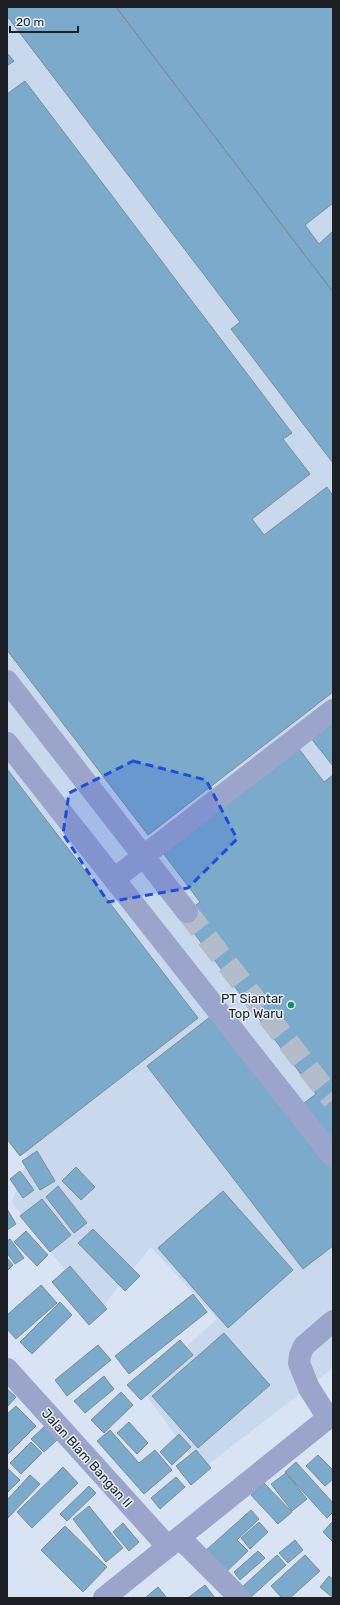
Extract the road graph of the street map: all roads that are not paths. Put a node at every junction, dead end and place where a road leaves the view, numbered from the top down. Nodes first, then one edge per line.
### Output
1 (7, 681) edge
2 (333, 710) edge
3 (7, 743) edge
4 (144, 857) junction
5 (114, 879) junction
6 (187, 912) tunnel mouth
7 (333, 1157) edge
8 (333, 1321) edge
9 (7, 1369) edge
10 (331, 1416) edge
11 (173, 1543) junction
12 (104, 1598) edge
13 (240, 1598) edge

1 - 4 street
2 - 4 street
3 - 5 street
4 - 5 street
4 - 6 street
5 - 7 street
8 - 10 street
9 - 11 street, Jalan Blam Bangan II
10 - 11 street
11 - 12 street
11 - 13 street, Jalan Blam Bangan II

